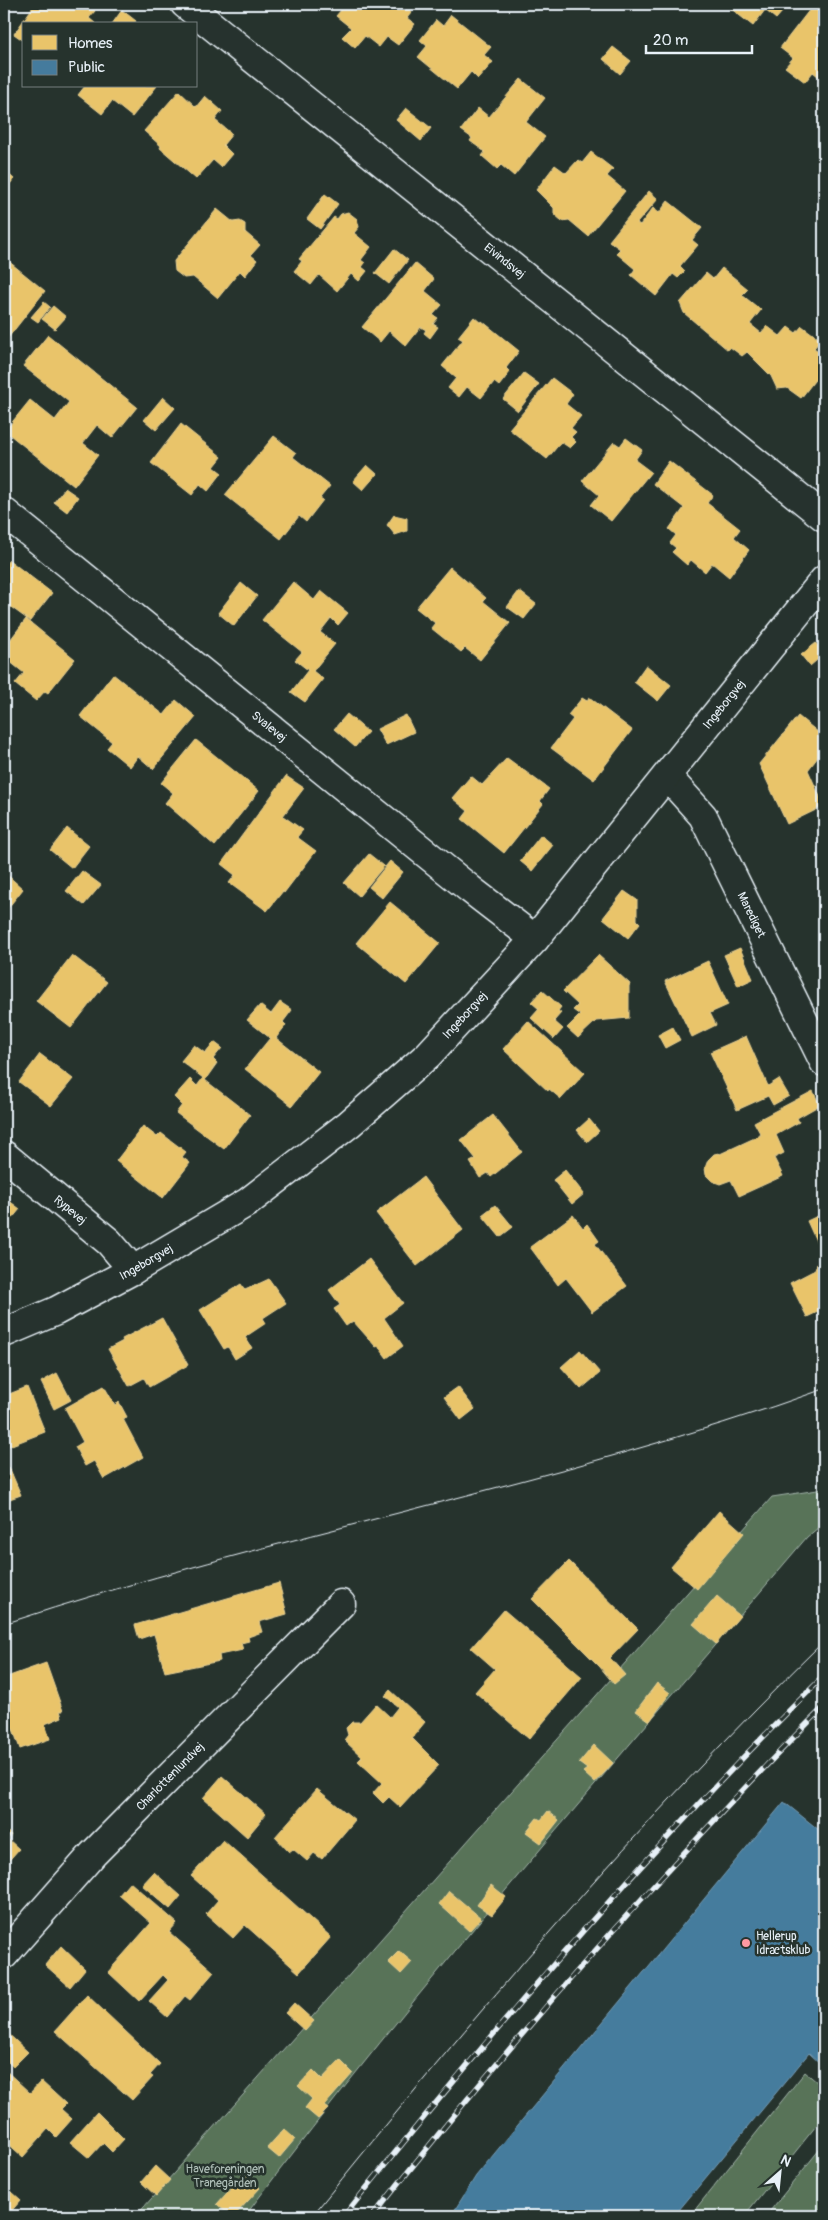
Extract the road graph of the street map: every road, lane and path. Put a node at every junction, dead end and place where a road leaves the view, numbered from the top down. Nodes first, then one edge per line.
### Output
1 (185, 4) edge
2 (4, 512) edge
3 (824, 516) edge
4 (824, 580) edge
5 (667, 776) junction
6 (535, 940) junction
7 (824, 1062) edge
8 (4, 1155) edge
9 (133, 1270) junction
10 (4, 1333) edge
11 (341, 1604) dead end
12 (4, 1955) edge

1 - 3 street, Eivindsvej
2 - 6 street, Svalevej
4 - 5 street, Ingeborgvej
5 - 6 street, Ingeborgvej
5 - 7 street, Marediget
6 - 9 street, Ingeborgvej
8 - 9 street, Rypevej
9 - 10 street, Ingeborgvej
11 - 12 street, Charlottenlundvej

